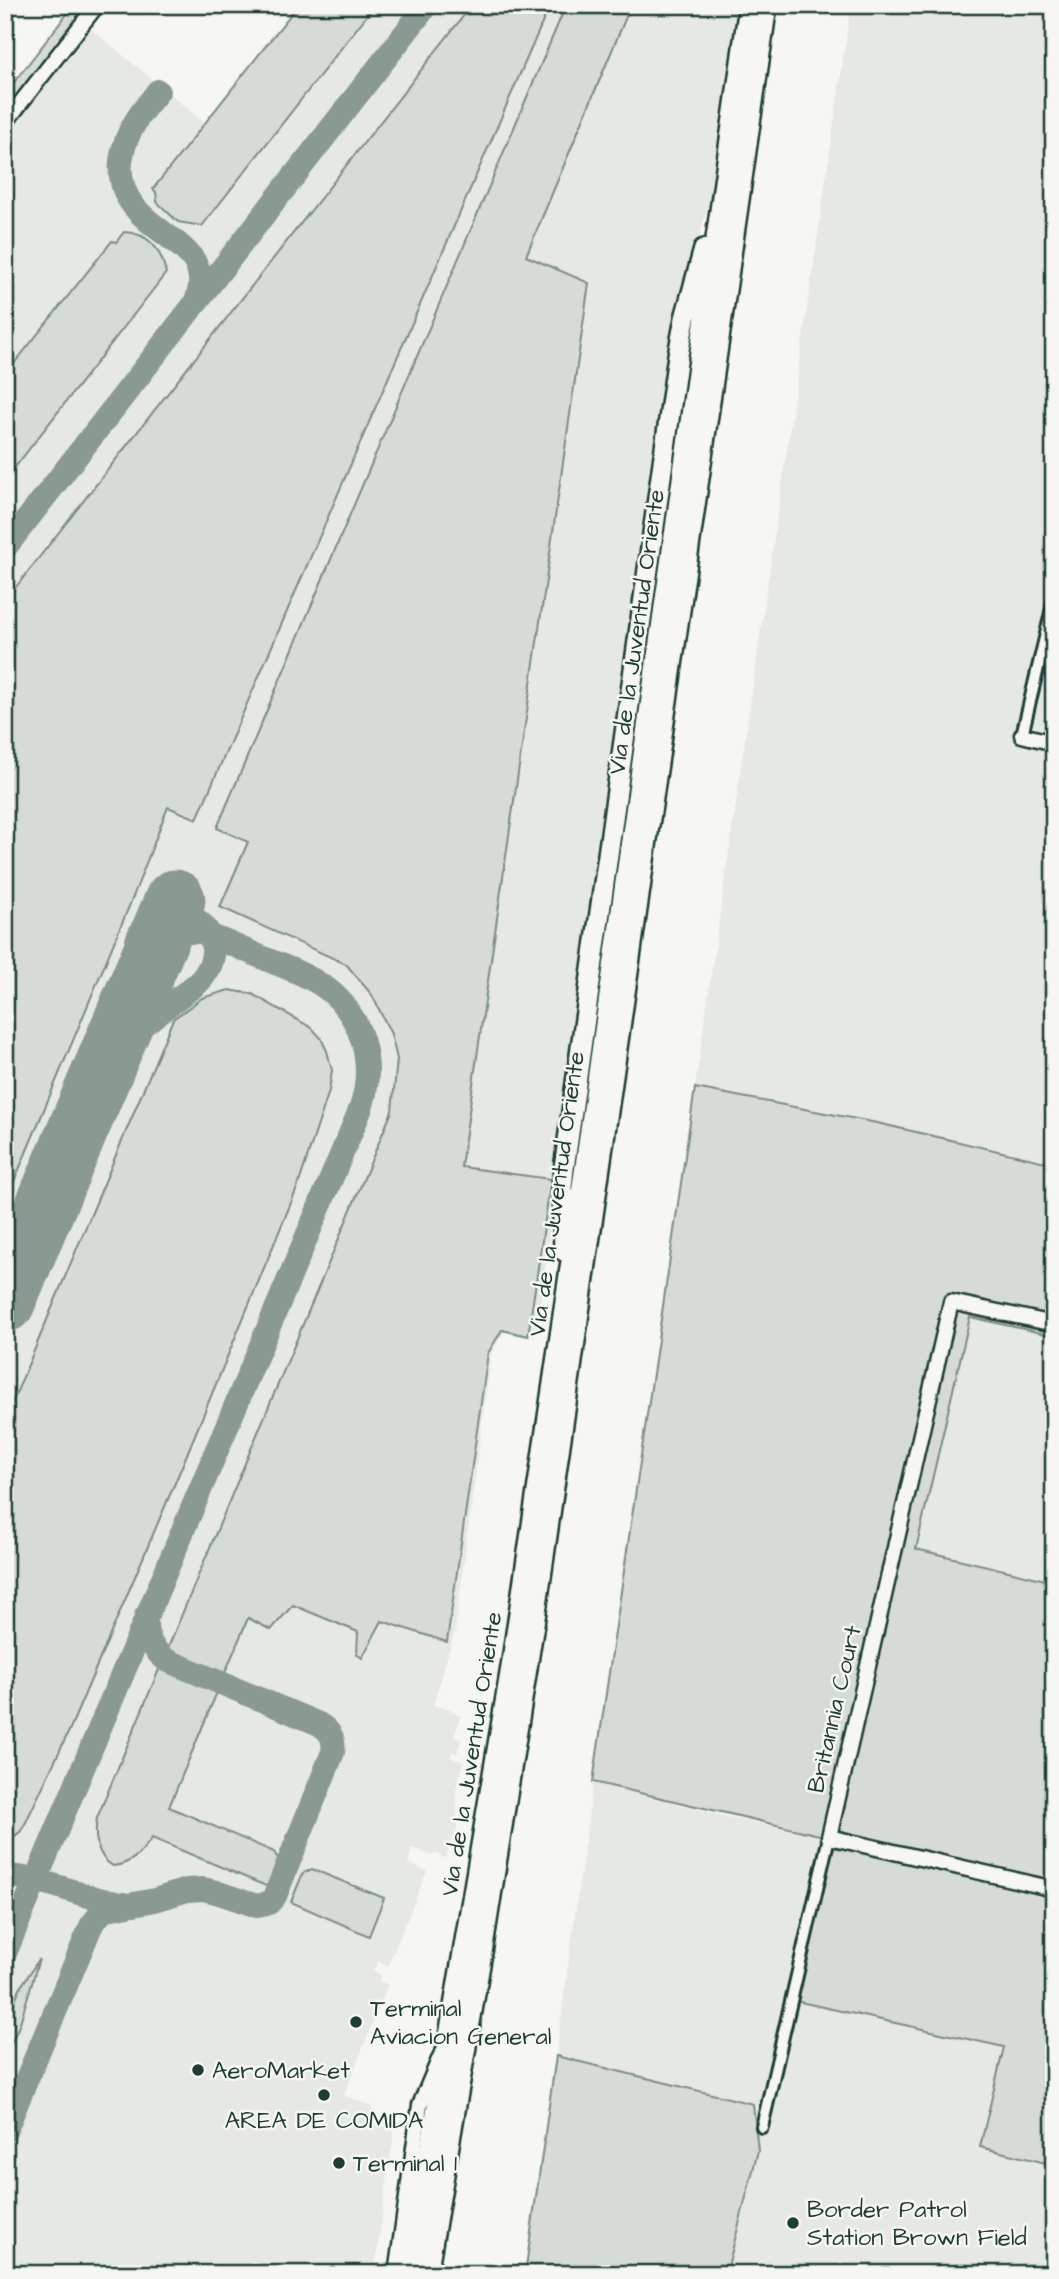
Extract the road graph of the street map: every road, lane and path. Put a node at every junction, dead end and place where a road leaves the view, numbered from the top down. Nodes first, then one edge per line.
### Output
1 (9, 5) edge
2 (97, 5) edge
3 (749, 5) edge
4 (767, 5) edge
5 (5, 11) edge
6 (742, 119) junction
7 (5, 124) edge
8 (1054, 600) edge
9 (1022, 735) joint
10 (1054, 743) edge
11 (1054, 1324) edge
12 (519, 1667) junction
13 (829, 1837) junction
14 (1054, 1889) edge
15 (447, 2041) junction
16 (762, 2127) dead end
17 (396, 2274) edge
18 (409, 2274) edge
19 (427, 2274) edge

1 - 5 street
2 - 7 street
3 - 6 highway
4 - 6 highway
6 - 12 highway, Via de la Juventud Oriente
6 - 12 highway, Via de la Juventud Oriente
8 - 9 street
9 - 10 street
11 - 13 street, Britannia Court
12 - 15 highway, Via de la Juventud Oriente
12 - 19 highway, Via de la Juventud Oriente
13 - 14 street
13 - 16 street, Britannia Court
15 - 17 street
15 - 18 highway, Via de la Juventud Oriente

